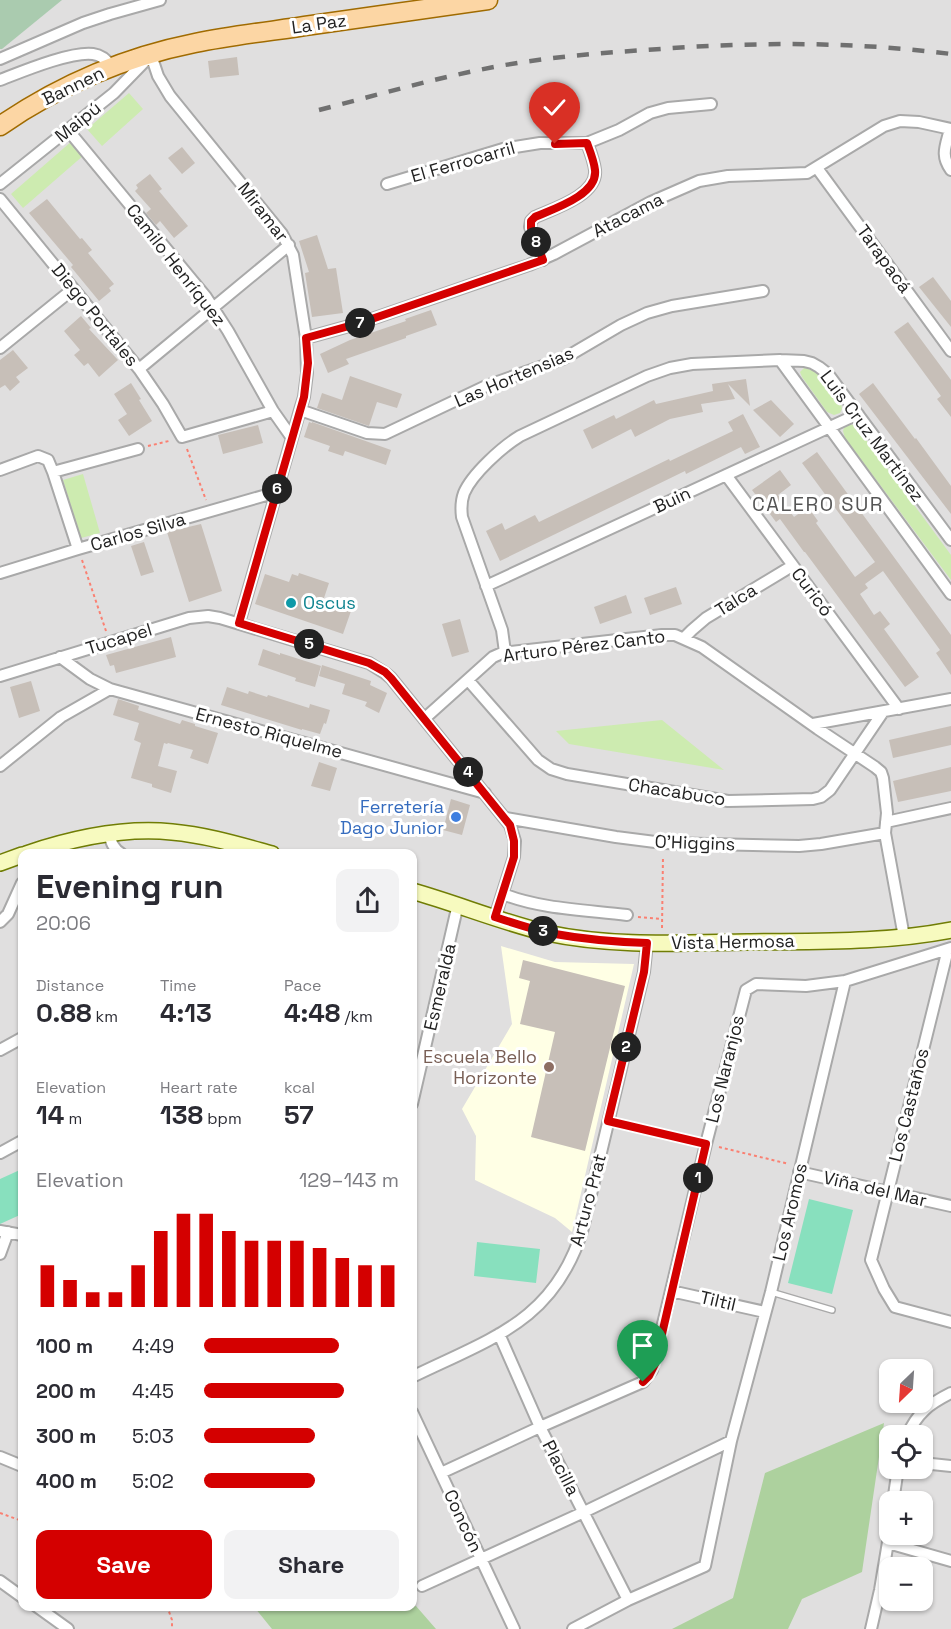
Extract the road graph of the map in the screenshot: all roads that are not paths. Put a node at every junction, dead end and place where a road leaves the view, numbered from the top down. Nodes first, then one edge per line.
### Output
1 (160, 0) edge
2 (488, 0) edge
3 (151, 55) junction
4 (0, 59) edge
5 (112, 67) junction
6 (0, 80) edge
7 (711, 104) dead end
8 (0, 126) edge
9 (951, 129) edge
10 (68, 130) junction
11 (587, 143) junction
12 (817, 168) junction
13 (951, 170) edge
14 (0, 184) edge
15 (387, 184) dead end
16 (0, 199) edge
17 (289, 245) junction
18 (543, 260) junction
19 (73, 289) junction
20 (763, 291) dead end
21 (213, 308) junction
22 (306, 338) junction
23 (0, 348) edge
24 (951, 351) edge
25 (780, 360) junction
26 (139, 369) junction
27 (273, 411) junction
28 (300, 411) junction
29 (858, 414) junction
30 (829, 427) junction
31 (292, 438) junction
32 (138, 449) road end
33 (0, 470) edge
34 (53, 472) junction
35 (726, 475) junction
36 (277, 492) junction
37 (951, 540) edge
38 (78, 549) junction
39 (792, 566) junction
40 (0, 573) edge
41 (486, 586) junction
42 (951, 594) edge
43 (239, 623) junction
44 (684, 638) junction
45 (505, 652) junction
46 (60, 657) junction
47 (0, 675) edge
48 (468, 680) junction
49 (110, 689) junction
50 (951, 699) edge
51 (899, 709) junction
52 (883, 712) junction
53 (424, 719) junction
54 (813, 724) junction
55 (854, 753) junction
56 (0, 766) edge
57 (485, 793) junction
58 (951, 808) edge
59 (506, 818) junction
60 (885, 827) junction
61 (109, 833) junction
62 (41, 849) edge
63 (115, 849) edge
64 (253, 849) edge
65 (18, 857) edge
66 (0, 863) edge
67 (18, 892) edge
68 (417, 892) edge
69 (502, 894) junction
70 (458, 904) junction
71 (627, 915) road end
72 (495, 917) junction
73 (0, 922) edge
74 (951, 930) edge
75 (904, 937) junction
76 (654, 943) junction
77 (949, 949) edge
78 (845, 981) junction
79 (18, 1040) edge
80 (0, 1050) edge
81 (417, 1082) edge
82 (18, 1143) edge
83 (0, 1153) edge
84 (800, 1169) junction
85 (888, 1193) junction
86 (951, 1206) edge
87 (4, 1231) edge
88 (0, 1254) edge
89 (671, 1291) junction
90 (771, 1292) junction
91 (832, 1310) dead end
92 (765, 1312) junction
93 (951, 1322) edge
94 (499, 1334) junction
95 (417, 1375) edge
96 (951, 1393) edge
97 (417, 1423) edge
98 (912, 1425) edge
99 (540, 1427) junction
100 (731, 1441) junction
101 (0, 1457) edge
102 (18, 1464) edge
103 (933, 1464) edge
104 (951, 1466) edge
105 (441, 1473) junction
106 (584, 1512) junction
107 (888, 1545) edge
108 (892, 1545) edge
109 (481, 1560) junction
110 (951, 1561) edge
111 (1, 1584) edge
112 (422, 1586) dead end
113 (18, 1595) edge
114 (628, 1600) junction
115 (43, 1611) edge
116 (68, 1629) edge
117 (514, 1629) edge
118 (573, 1629) edge
119 (871, 1629) edge

1 - 4 street
2 - 3 main road, La Paz
3 - 5 main road, Bannen
3 - 10 street, Maipú
3 - 17 street, Miramar
5 - 6 street
5 - 8 main road, Bannen
7 - 11 street, El Ferrocarril
9 - 12 street, Atacama
9 - 13 street
10 - 14 street, Maipú
10 - 21 street, Camilo Henríquez
11 - 15 street, El Ferrocarril
11 - 18 street
12 - 18 street, Atacama
12 - 24 street, Tarapacá
16 - 19 street, Diego Portales
17 - 21 street
17 - 22 street, Miramar
18 - 22 street, Atacama
19 - 23 street
19 - 26 street, Diego Portales
20 - 28 street, Las Hortensias
21 - 26 street
21 - 27 street, Camilo Henríquez
22 - 28 street, Miramar
25 - 29 street, Luis Cruz Martínez
25 - 30 street, Luis Cruz Martínez
25 - 41 street
26 - 27 street, Diego Portales
27 - 31 street, Camilo Henríquez
28 - 31 street, Miramar
29 - 30 street, Buin
29 - 37 street, Luis Cruz Martínez
30 - 35 street, Buin
30 - 42 street, Luis Cruz Martínez
31 - 36 street, Miramar
32 - 34 street
33 - 34 street
34 - 38 street
35 - 39 street, Curicó
35 - 41 street, Buin
36 - 38 street, Carlos Silva
36 - 43 street, Miramar
38 - 40 street, Carlos Silva
39 - 44 street, Talca
39 - 51 street, Curicó
41 - 45 street
43 - 46 street, Tucapel
43 - 53 street
44 - 45 street, Arturo Pérez Canto
44 - 54 street, Arturo Pérez Canto
45 - 48 street, Arturo Pérez Canto
46 - 47 street, Tucapel
46 - 49 street, Ernesto Riquelme
48 - 53 street, Arturo Pérez Canto
48 - 55 street, Chacabuco
49 - 56 street
49 - 57 street, Ernesto Riquelme
50 - 51 street
51 - 52 street
52 - 54 street
52 - 55 street, Chacabuco
53 - 57 street
54 - 55 street, Arturo Pérez Canto
55 - 60 street, Arturo Pérez Canto
57 - 59 street
58 - 60 street, O'Higgins
59 - 60 street, O'Higgins
59 - 69 street
60 - 75 street, Arturo Pérez Canto
61 - 62 main road
61 - 63 street
61 - 64 main road
65 - 66 main road
67 - 73 street
68 - 70 main road, Vista Hermosa
69 - 71 street
69 - 72 street
70 - 72 main road, Vista Hermosa
70 - 81 street, Esmeralda
72 - 76 main road, Vista Hermosa
74 - 75 main road, Vista Hermosa
75 - 76 main road, Vista Hermosa
76 - 94 street, Arturo Prat
77 - 78 street, Los Naranjos
77 - 85 street, Los Castaños
78 - 84 street, Los Aromos
78 - 89 street, Los Naranjos
79 - 80 street
82 - 83 street
84 - 85 street, Viña del Mar
84 - 90 street, Los Aromos
85 - 86 street, Viña del Mar
85 - 93 street, Los Castaños
87 - 88 street
89 - 92 street, Tiltil
89 - 99 street, Los Naranjos
90 - 91 lane
90 - 92 street, Los Aromos
92 - 100 street, Los Aromos
94 - 95 street, Arturo Prat
94 - 99 street, Placilla
96 - 98 street
97 - 105 street, Concón
99 - 105 street, Los Naranjos
99 - 106 street, Placilla
100 - 106 street
100 - 114 street, Los Aromos
101 - 102 street
103 - 104 street
105 - 109 street, Concón
106 - 109 street
106 - 114 street, Placilla
107 - 119 street
108 - 110 street
109 - 112 street
109 - 117 street, Concón
111 - 113 street
114 - 118 street
115 - 116 street

